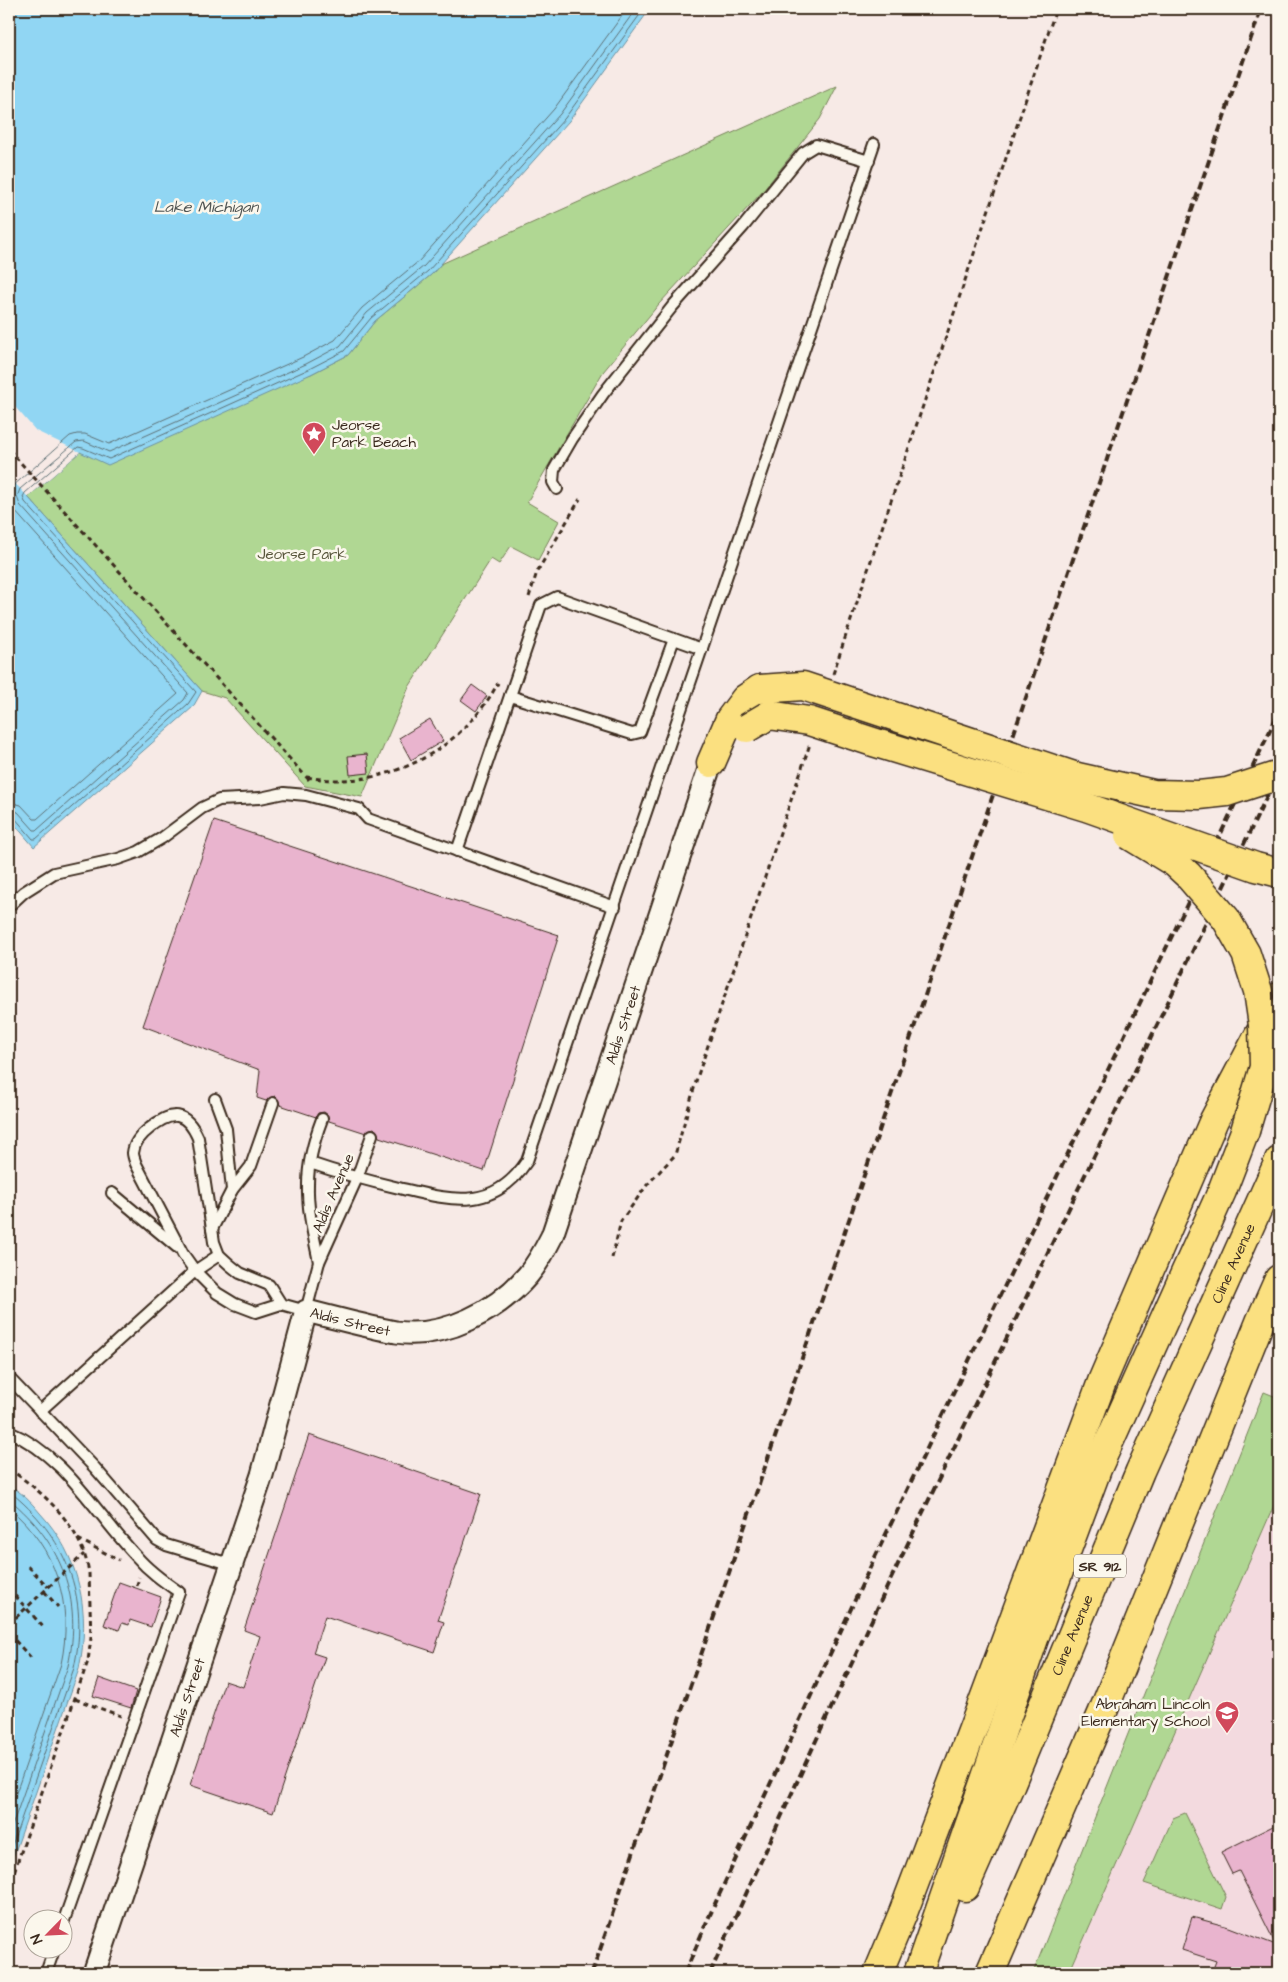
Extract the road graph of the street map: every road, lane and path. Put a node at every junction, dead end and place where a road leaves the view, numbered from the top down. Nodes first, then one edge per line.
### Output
1 (1056, 9) edge
2 (874, 144) dead end
3 (868, 161) junction
4 (9, 450) edge
5 (557, 489) dead end
6 (580, 498) dead end
7 (528, 599) dead end
8 (674, 639) junction
9 (702, 649) junction
10 (833, 676) dead end
11 (501, 678) dead end
12 (510, 696) junction
13 (810, 741) dead end
14 (711, 763) junction
15 (1279, 775) edge
16 (306, 777) junction
17 (327, 800) junction
18 (1086, 808) junction
19 (457, 851) junction
20 (1279, 873) edge
21 (11, 904) dead end
22 (614, 907) junction
23 (1279, 997) edge
24 (215, 1099) dead end
25 (273, 1103) dead end
26 (322, 1119) dead end
27 (372, 1135) dead end
28 (1279, 1161) edge
29 (310, 1163) junction
30 (356, 1178) junction
31 (232, 1190) junction
32 (112, 1193) dead end
33 (212, 1230) junction
34 (181, 1250) junction
35 (219, 1255) junction
36 (612, 1258) dead end
37 (319, 1262) junction
38 (195, 1271) junction
39 (1279, 1279) edge
40 (280, 1304) junction
41 (306, 1311) junction
42 (9, 1378) edge
43 (40, 1411) junction
44 (9, 1432) edge
45 (9, 1469) edge
46 (77, 1539) junction
47 (84, 1554) junction
48 (125, 1563) dead end
49 (233, 1565) junction
50 (28, 1566) dead end
51 (141, 1571) dead end
52 (48, 1586) junction
53 (137, 1586) dead end
54 (9, 1589) edge
55 (44, 1591) junction
56 (58, 1607) dead end
57 (26, 1608) junction
58 (9, 1624) edge
59 (45, 1629) dead end
60 (9, 1634) edge
61 (32, 1659) dead end
62 (75, 1699) junction
63 (134, 1721) junction
64 (9, 1886) edge
65 (68, 1910) edge
66 (51, 1960) edge
67 (46, 1973) edge
68 (94, 1973) edge
69 (878, 1973) edge
70 (918, 1973) edge
71 (927, 1973) edge
72 (990, 1973) edge

1 - 10 path
2 - 3 lane
3 - 5 lane
3 - 9 lane
4 - 16 path
6 - 7 path
8 - 9 lane
8 - 12 lane
8 - 12 lane
9 - 22 lane
11 - 16 path
12 - 19 lane
13 - 36 path
14 - 15 highway, bridge
14 - 18 highway, bridge
14 - 41 street, Aldis Street
16 - 17 path
17 - 19 lane
17 - 21 lane
18 - 20 highway, bridge
18 - 70 highway, bridge
19 - 22 lane
22 - 30 lane
23 - 69 highway
24 - 31 lane
25 - 31 lane
26 - 29 lane, Aldis Avenue
27 - 30 lane, Aldis Avenue
28 - 71 highway, Cline Avenue / SR 912
29 - 30 lane
29 - 37 lane, Aldis Avenue
30 - 37 lane, Aldis Avenue
31 - 33 lane
32 - 34 lane
33 - 34 lane
33 - 35 lane
34 - 38 lane
35 - 38 lane
35 - 40 lane
37 - 41 lane, Aldis Avenue
38 - 40 lane
38 - 43 lane
39 - 72 highway
40 - 41 lane
41 - 49 street, Aldis Street
42 - 43 lane
43 - 49 lane
44 - 63 lane
45 - 46 path
46 - 47 path
46 - 48 path
47 - 52 path
47 - 62 path
49 - 68 street, Aldis Street
50 - 52 path
51 - 53 path
52 - 55 path
54 - 57 path
55 - 56 path
55 - 57 path
57 - 58 path
57 - 59 path
60 - 61 path
62 - 63 path
62 - 64 path
63 - 65 lane
66 - 67 lane

